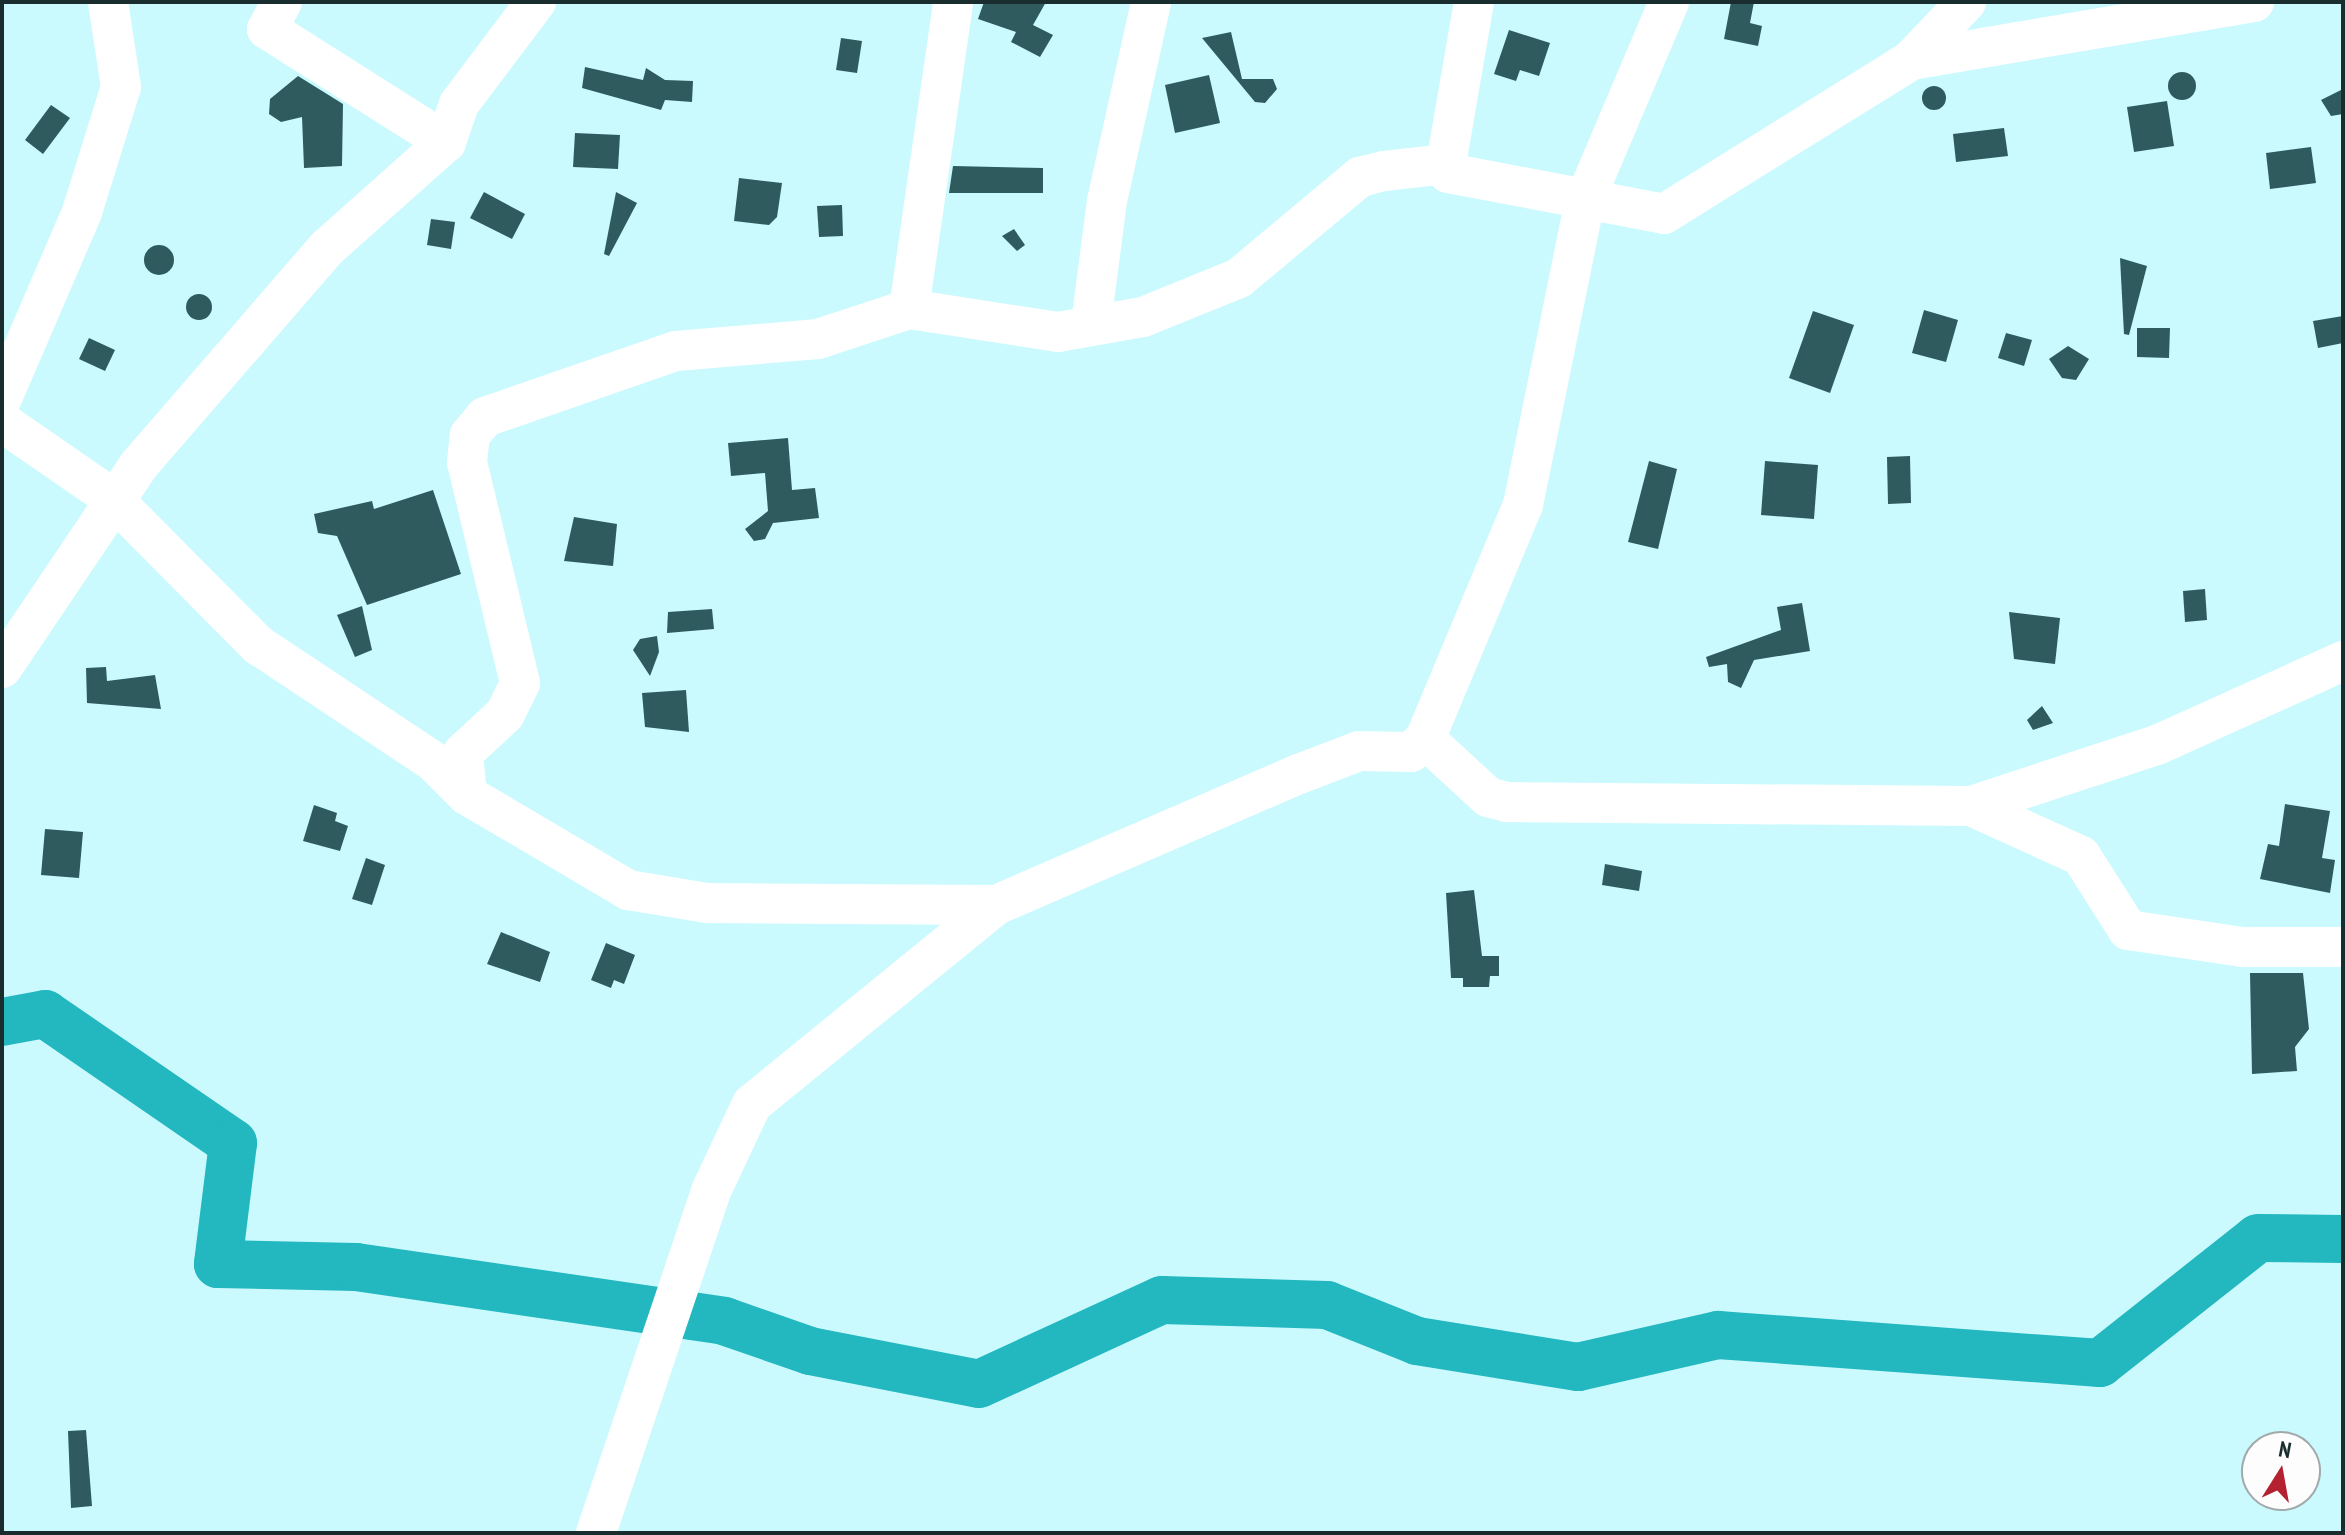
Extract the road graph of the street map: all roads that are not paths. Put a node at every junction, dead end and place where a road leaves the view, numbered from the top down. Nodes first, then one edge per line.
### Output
1 (108, 2) edge
2 (282, 2) edge
3 (536, 2) edge
4 (953, 2) edge
5 (1151, 2) edge
6 (1474, 2) edge
7 (1669, 2) edge
8 (1966, 2) edge
9 (2254, 2) edge
10 (1911, 60) junction
11 (446, 142) junction
12 (1446, 164) junction
13 (1585, 200) junction
14 (909, 309) junction
15 (1091, 324) junction
16 (2, 414) edge
17 (112, 498) junction
18 (2343, 661) edge
19 (2, 668) edge
20 (1425, 739) junction
21 (467, 795) junction
22 (1971, 806) junction
23 (996, 905) junction
24 (2343, 947) edge
25 (596, 1533) edge

1 - 16 street
2 - 11 street
3 - 11 street
4 - 14 street
5 - 15 street
6 - 12 street
7 - 13 street
8 - 10 street
9 - 10 street
10 - 13 street
11 - 17 street
12 - 13 street
12 - 15 street
13 - 20 street
14 - 15 street
14 - 21 street
16 - 17 street
17 - 19 street
17 - 21 street
18 - 22 street
20 - 22 street
20 - 23 street
21 - 23 street
22 - 24 street
23 - 25 street

